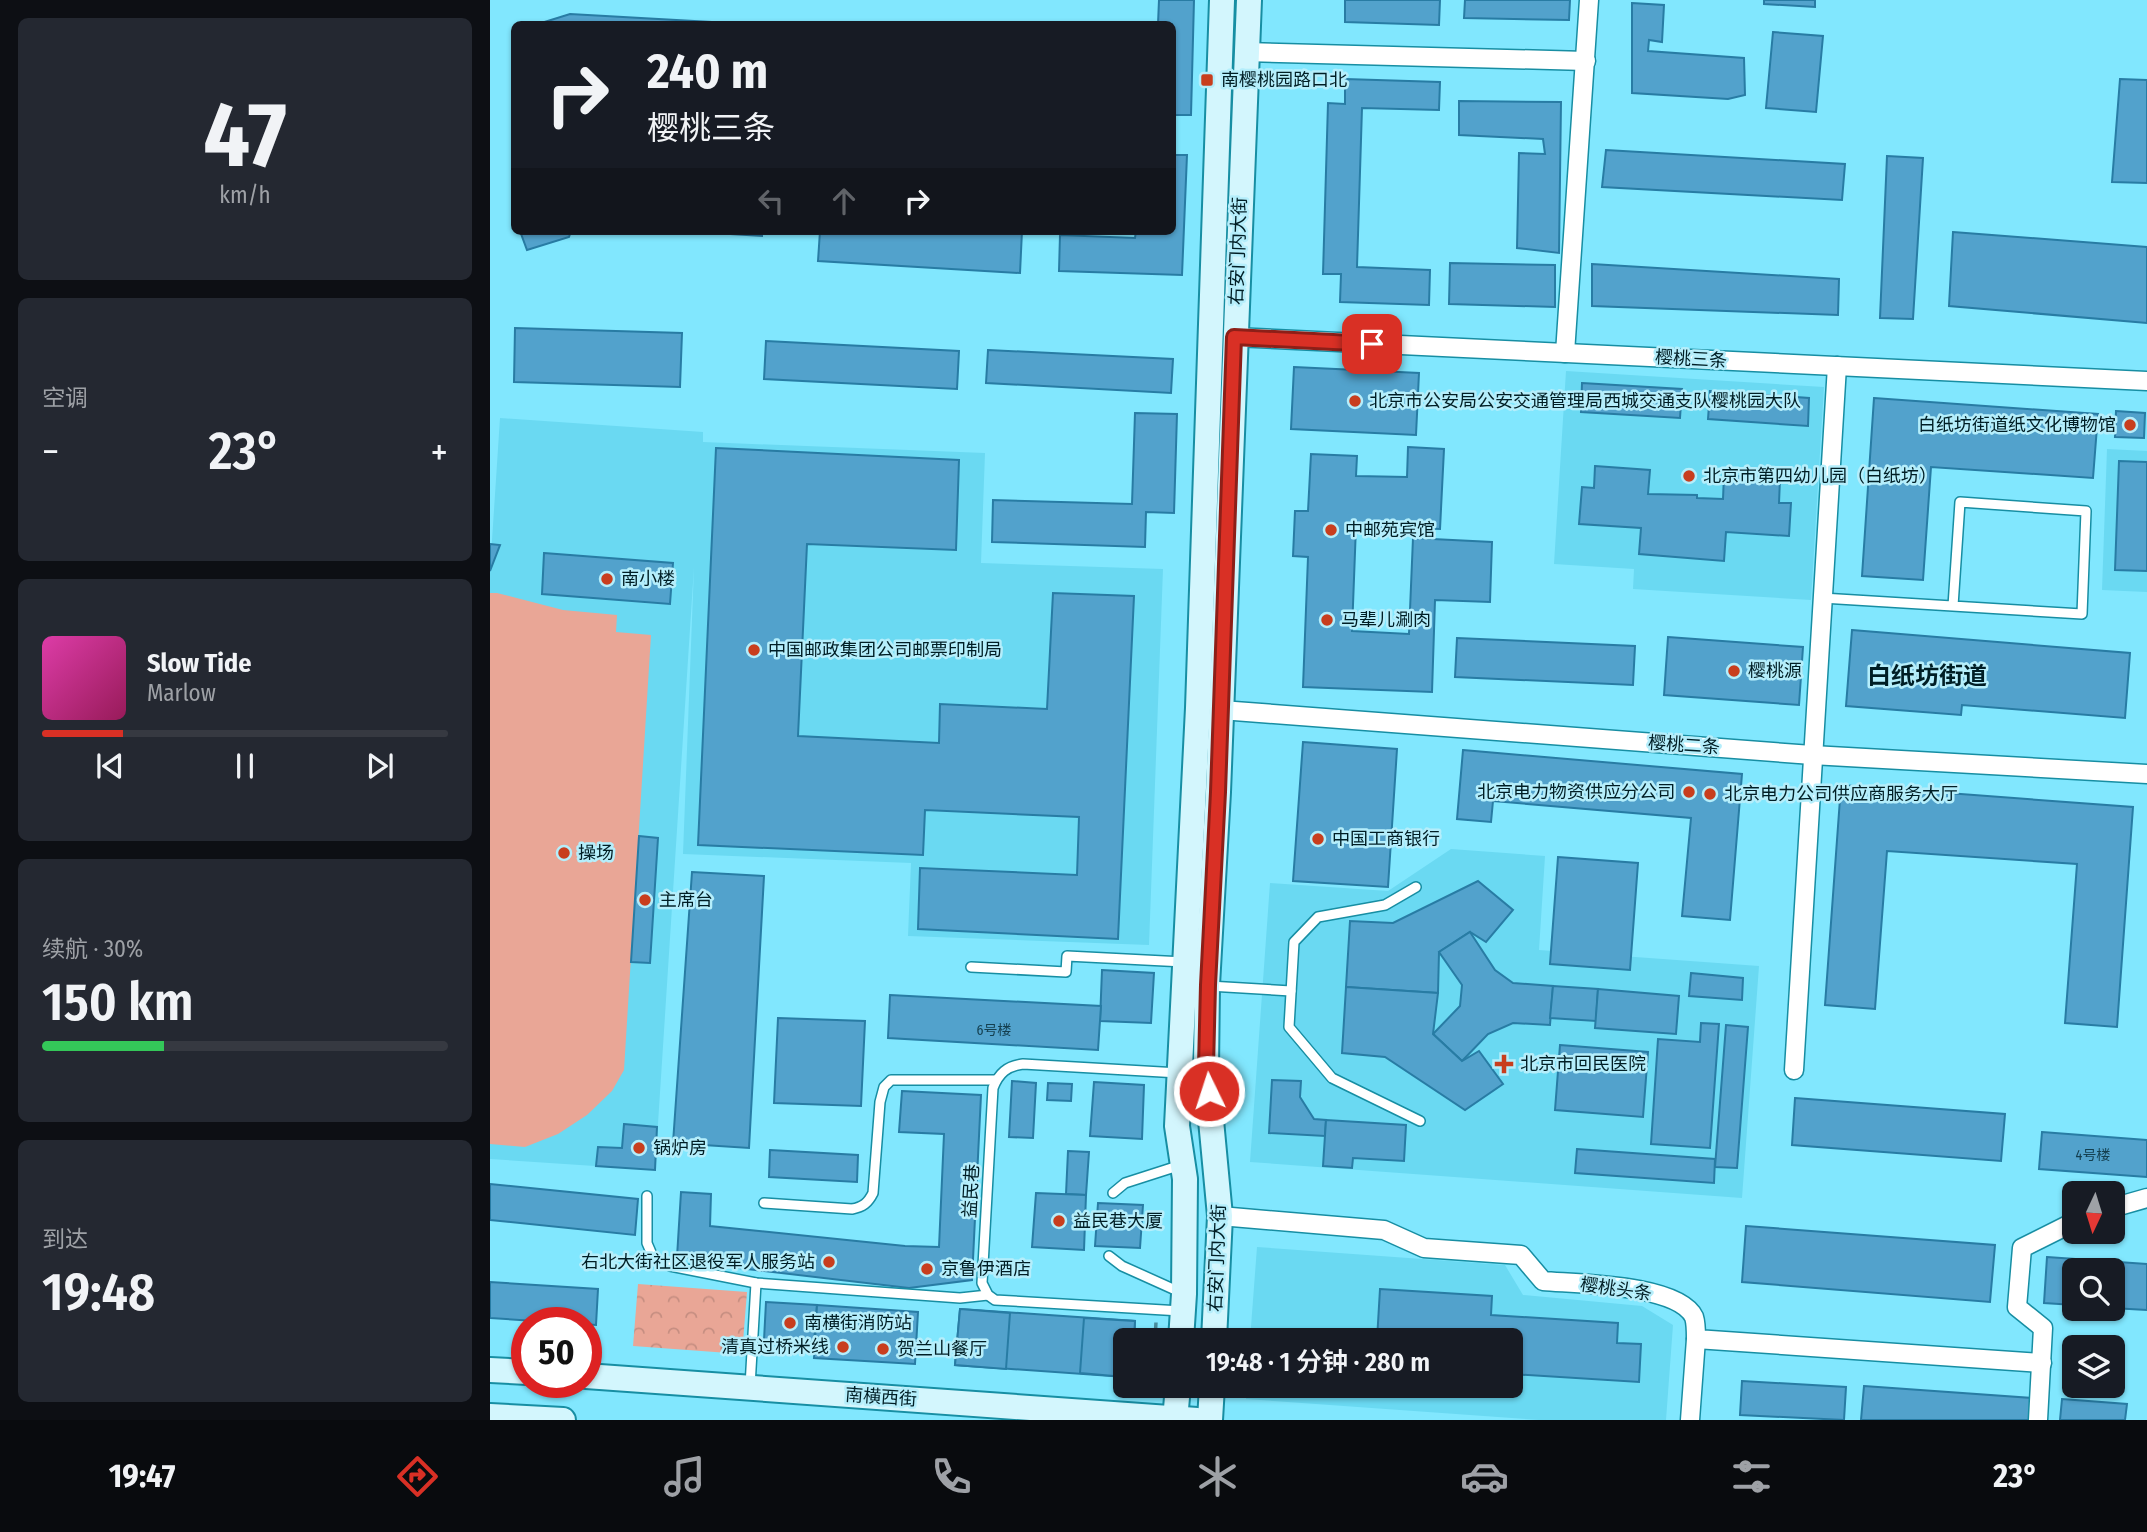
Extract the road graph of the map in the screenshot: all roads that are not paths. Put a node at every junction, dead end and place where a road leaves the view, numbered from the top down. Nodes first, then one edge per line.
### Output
1 (1222, 0) edge
2 (1249, 0) edge
3 (1589, 0) edge
4 (1246, 52) junction
5 (1586, 61) junction
6 (1223, 337) junction
7 (1565, 353) junction
8 (1837, 366) junction
9 (2147, 382) edge
10 (1822, 597) junction
11 (1953, 606) junction
12 (1210, 709) junction
13 (1812, 755) junction
14 (2147, 774) edge
15 (1416, 887) dead end
16 (1185, 962) junction
17 (971, 967) dead end
18 (1208, 985) junction
19 (1291, 991) junction
20 (1794, 1070) dead end
21 (1180, 1073) junction
22 (996, 1080) junction
23 (1420, 1121) dead end
24 (1182, 1164) junction
25 (1113, 1193) dead end
26 (647, 1196) dead end
27 (2147, 1198) edge
28 (764, 1203) dead end
29 (2125, 1204) edge
30 (1220, 1216) junction
31 (2062, 1228) edge
32 (1109, 1256) dead end
33 (756, 1283) junction
34 (988, 1295) junction
35 (1184, 1303) junction
36 (1182, 1328) edge
37 (1215, 1328) edge
38 (1696, 1339) junction
39 (2042, 1363) junction
40 (490, 1370) edge
41 (511, 1371) edge
42 (602, 1377) edge
43 (750, 1387) junction
44 (1180, 1398) edge
45 (1211, 1398) edge
46 (490, 1416) edge
47 (563, 1420) edge
48 (1183, 1420) edge
49 (1210, 1420) edge
50 (1690, 1420) edge
51 (2038, 1420) edge

1 - 6 main road, 右安门内大街
2 - 4 main road, 右安门内大街
3 - 5 street
4 - 5 street
4 - 6 main road, 右安门内大街
5 - 7 street
6 - 7 street, 樱桃三条
6 - 12 main road, 右安门内大街
7 - 8 street, 樱桃三条
8 - 9 street, 樱桃三条
8 - 10 street
10 - 11 lane
10 - 13 street
11 - 11 lane
12 - 13 street, 樱桃二条
12 - 16 main road, 右安门内大街
12 - 18 main road, 右安门内大街
13 - 14 street, 樱桃二条
13 - 20 street
15 - 19 lane
16 - 17 lane
16 - 21 main road, 右安门内大街
18 - 19 lane
18 - 30 main road, 右安门内大街
19 - 23 lane
21 - 22 lane
21 - 24 main road, 右安门内大街
22 - 28 lane
22 - 34 lane, 益民巷
24 - 25 lane
24 - 35 main road, 右安门内大街
26 - 33 lane
27 - 29 street
30 - 37 main road, 右安门内大街
30 - 38 street, 樱桃头条
31 - 39 street
32 - 35 lane
33 - 34 lane
33 - 43 lane
34 - 35 lane
35 - 36 main road, 右安门内大街
38 - 39 street
38 - 50 street
39 - 51 street
40 - 41 main road
42 - 43 main road, 南横西街
43 - 48 main road, 南横西街
44 - 48 main road
45 - 49 main road
46 - 47 main road

